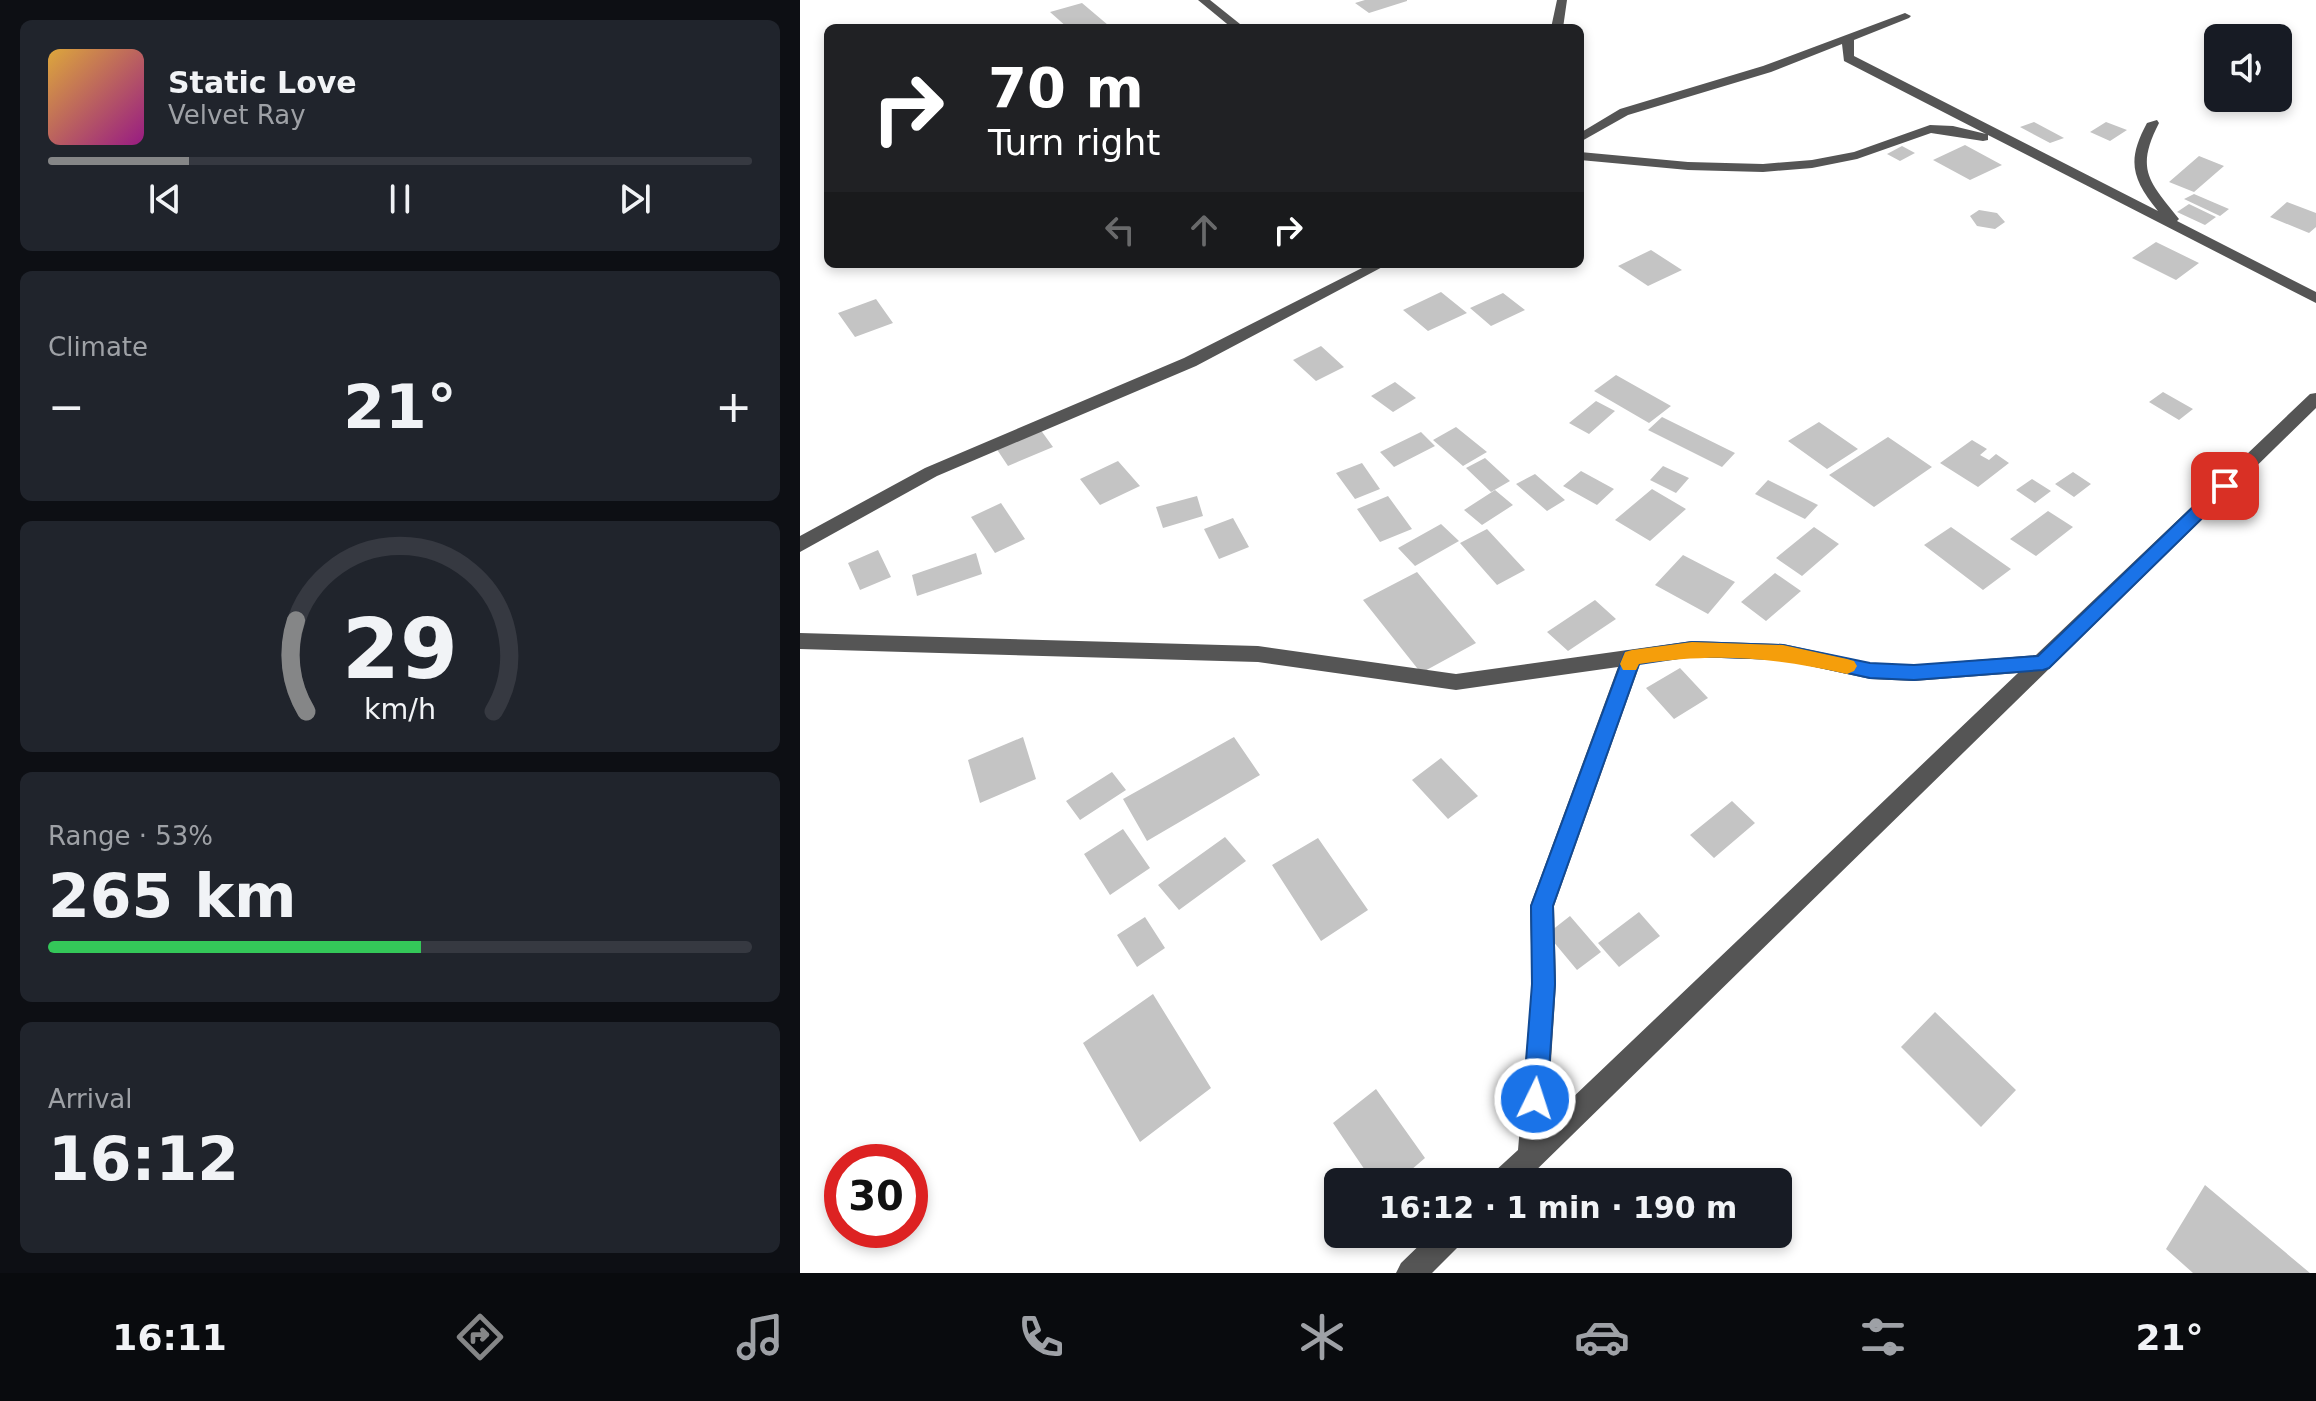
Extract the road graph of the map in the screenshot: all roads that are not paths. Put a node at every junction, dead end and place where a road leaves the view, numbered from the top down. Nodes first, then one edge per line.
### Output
1 (1203, 0) edge
2 (1562, 0) edge
3 (1905, 16) dead end
4 (1234, 24) edge
5 (1558, 24) edge
6 (1848, 40) junction
7 (2153, 123) dead end
8 (1584, 136) edge
9 (2010, 144) junction
10 (1584, 156) edge
11 (2180, 227) junction
12 (1373, 268) edge
13 (2316, 298) edge
14 (2316, 398) edge
15 (800, 545) edge
16 (800, 641) edge
17 (1632, 658) junction
18 (2043, 663) junction
19 (1531, 1156) junction
20 (1519, 1168) edge
21 (1437, 1248) edge
22 (1411, 1273) edge

1 - 4 street
2 - 5 street
3 - 6 street
6 - 8 street
6 - 9 street
7 - 11 street
9 - 10 street
9 - 11 street
11 - 13 street
12 - 15 street
14 - 18 street
16 - 17 street
17 - 18 street
17 - 19 street
18 - 19 street
19 - 20 street
21 - 22 street

